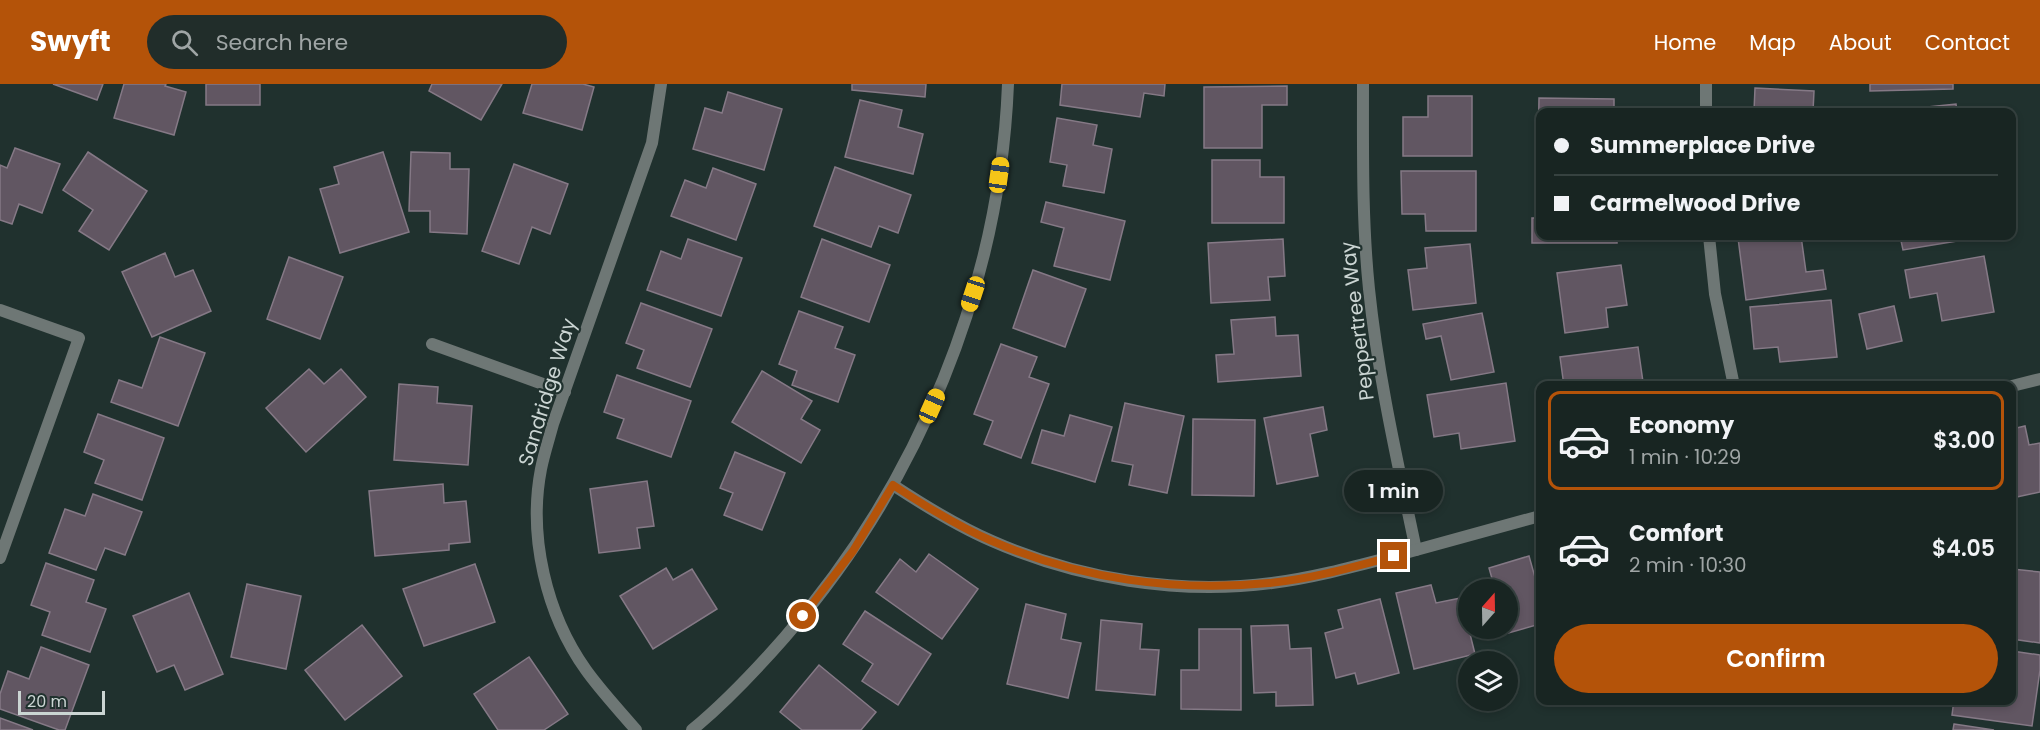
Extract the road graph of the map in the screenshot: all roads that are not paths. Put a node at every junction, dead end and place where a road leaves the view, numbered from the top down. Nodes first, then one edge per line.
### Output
1 (661, 84) edge
2 (1008, 84) edge
3 (1364, 84) edge
4 (1706, 84) edge
5 (1706, 108) edge
6 (1709, 240) edge
7 (0, 310) edge
8 (432, 344) dead end
9 (2040, 379) edge
10 (1733, 381) edge
11 (2016, 385) edge
12 (565, 392) junction
13 (893, 485) junction
14 (1536, 517) edge
15 (1416, 550) junction
16 (0, 558) edge
17 (636, 730) edge
18 (692, 730) edge

1 - 12 street, Sandridge Way
2 - 13 street
3 - 15 street, Peppertree Way
4 - 5 street
6 - 10 street
7 - 16 street
8 - 12 street
9 - 11 street
12 - 17 street, Sandridge Way
13 - 15 street
13 - 18 street
14 - 15 street

